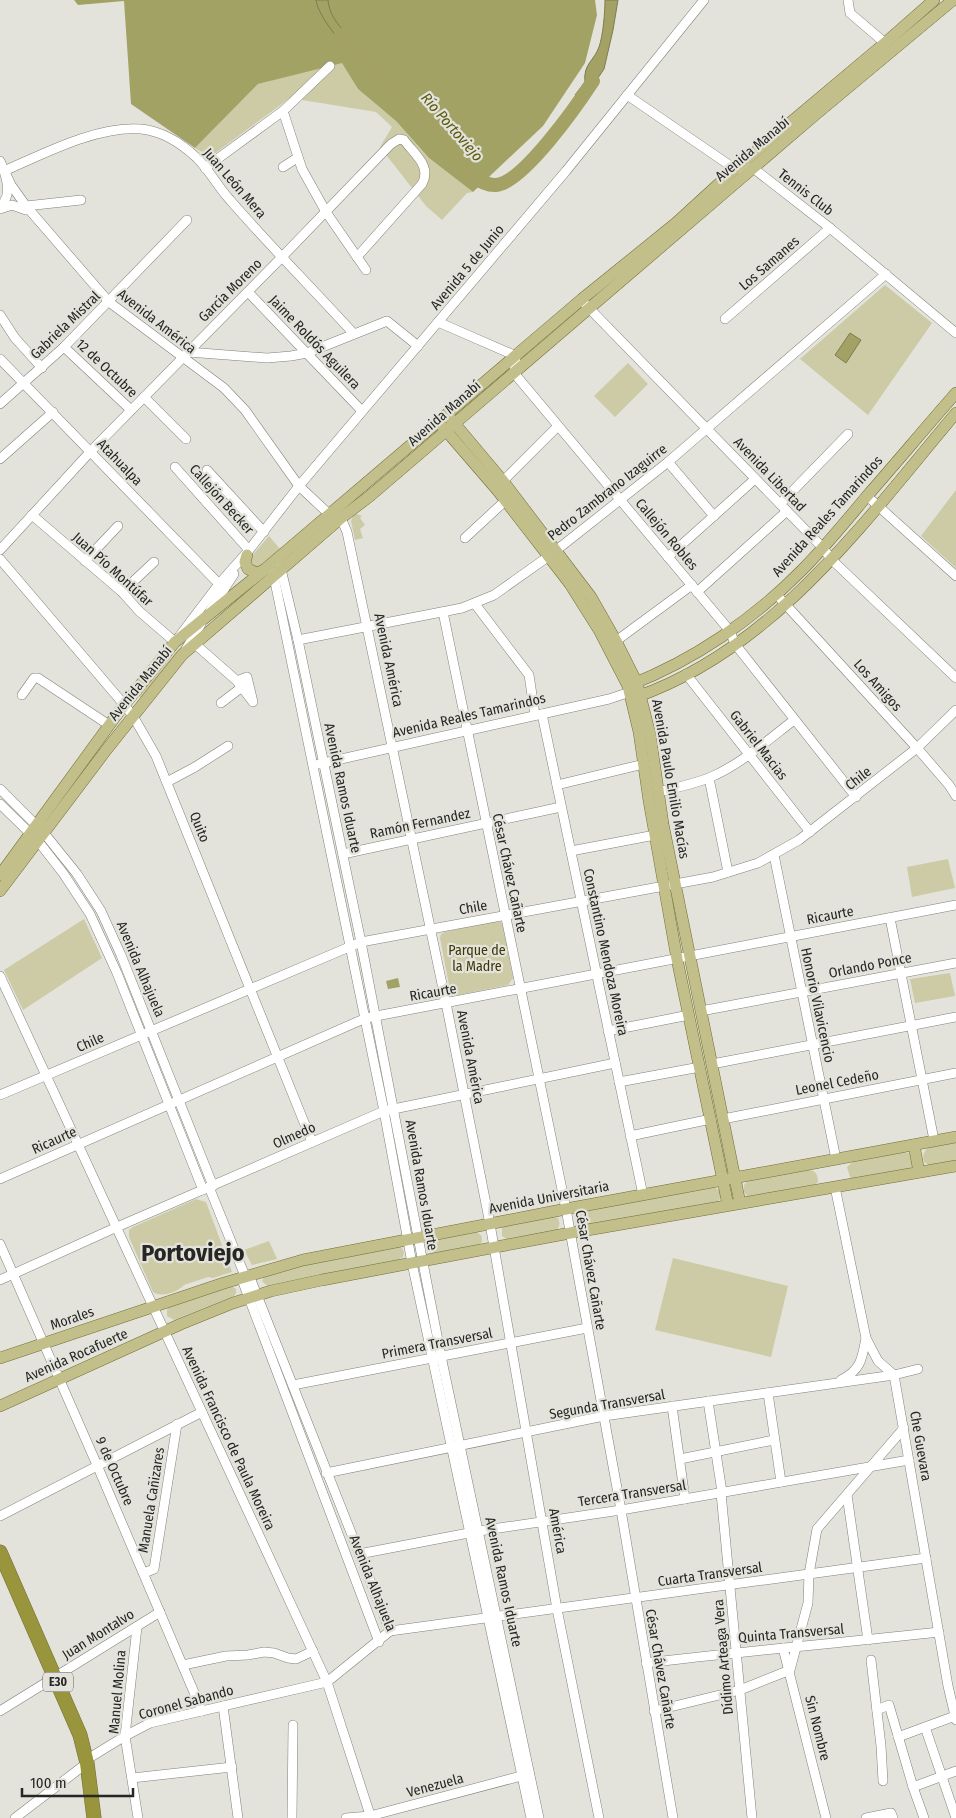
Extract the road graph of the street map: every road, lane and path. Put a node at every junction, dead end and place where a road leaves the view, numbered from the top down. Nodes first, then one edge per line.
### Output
1 (704, 0) edge
2 (848, 0) edge
3 (953, 0) edge
4 (933, 1) edge
5 (939, 12) junction
6 (885, 43) junction
7 (330, 66) dead end
8 (627, 95) junction
9 (283, 110) junction
10 (812, 111) junction
11 (297, 158) junction
12 (0, 161) edge
13 (283, 167) dead end
14 (205, 168) junction
15 (753, 168) junction
16 (735, 169) junction
17 (2, 175) edge
18 (8, 190) junction
19 (81, 200) dead end
20 (0, 208) edge
21 (26, 208) junction
22 (326, 212) junction
23 (187, 220) dead end
24 (830, 228) junction
25 (357, 256) junction
26 (282, 257) junction
27 (366, 270) dead end
28 (886, 274) junction
29 (248, 292) junction
30 (109, 302) junction
31 (585, 304) junction
32 (0, 315) edge
33 (725, 319) dead end
34 (438, 322) junction
35 (956, 333) edge
36 (354, 334) junction
37 (418, 346) junction
38 (64, 347) junction
39 (306, 353) junction
40 (185, 355) junction
41 (516, 356) junction
42 (0, 359) edge
43 (42, 368) junction
44 (514, 373) junction
45 (24, 384) junction
46 (956, 393) edge
47 (144, 398) junction
48 (0, 404) edge
49 (131, 410) junction
50 (52, 412) junction
51 (362, 412) junction
52 (956, 414) edge
53 (446, 423) junction
54 (558, 426) junction
55 (707, 429) junction
56 (848, 434) dead end
57 (186, 439) dead end
58 (90, 451) junction
59 (0, 459) edge
60 (668, 462) junction
61 (175, 467) dead end
62 (206, 470) dead end
63 (756, 479) junction
64 (503, 481) junction
65 (299, 486) junction
66 (867, 496) junction
67 (505, 501) junction
68 (621, 501) junction
69 (780, 504) junction
70 (878, 506) junction
71 (787, 511) junction
72 (32, 515) junction
73 (335, 516) junction
74 (714, 516) junction
75 (118, 526) dead end
76 (264, 532) junction
77 (465, 538) dead end
78 (823, 548) junction
79 (0, 550) edge
80 (248, 553) junction
81 (553, 553) junction
82 (668, 557) junction
83 (0, 559) edge
84 (831, 559) junction
85 (85, 561) junction
86 (154, 562) dead end
87 (274, 568) junction
88 (956, 576) edge
89 (219, 584) junction
90 (694, 588) junction
91 (122, 592) junction
92 (776, 594) junction
93 (475, 604) junction
94 (786, 605) junction
95 (443, 612) junction
96 (205, 618) junction
97 (368, 626) junction
98 (730, 631) junction
99 (298, 640) junction
100 (616, 641) junction
101 (175, 642) junction
102 (194, 644) junction
103 (735, 644) junction
104 (182, 655) junction
105 (686, 674) junction
106 (956, 678) edge
107 (634, 691) junction
108 (22, 695) dead end
109 (221, 703) dead end
110 (124, 705) junction
111 (956, 710) edge
112 (539, 715) junction
113 (132, 716) junction
114 (794, 720) junction
115 (110, 724) junction
116 (467, 731) junction
117 (228, 746) dead end
118 (393, 747) junction
119 (917, 748) junction
120 (749, 754) junction
121 (324, 762) junction
122 (644, 764) junction
123 (313, 765) junction
124 (709, 778) junction
125 (166, 782) junction
126 (953, 782) edge
127 (557, 786) junction
128 (0, 790) edge
129 (658, 792) junction
130 (956, 796) edge
131 (856, 797) junction
132 (0, 804) edge
133 (562, 807) junction
134 (486, 823) junction
135 (810, 832) junction
136 (38, 833) junction
137 (655, 835) junction
138 (412, 839) junction
139 (571, 851) junction
140 (343, 854) junction
141 (774, 856) junction
142 (728, 872) junction
143 (0, 876) edge
144 (669, 885) junction
145 (0, 891) edge
146 (581, 901) junction
147 (956, 905) edge
148 (505, 915) junction
149 (890, 918) junction
150 (431, 929) junction
151 (790, 937) junction
152 (361, 942) junction
153 (351, 947) junction
154 (683, 958) junction
155 (956, 963) edge
156 (597, 974) junction
157 (901, 974) junction
158 (0, 976) edge
159 (250, 988) junction
160 (520, 989) junction
161 (802, 992) junction
162 (446, 1003) junction
163 (700, 1011) junction
164 (689, 1015) junction
165 (376, 1016) junction
166 (956, 1017) edge
167 (366, 1018) junction
168 (912, 1026) junction
169 (151, 1030) junction
170 (608, 1031) junction
171 (142, 1034) junction
172 (813, 1045) junction
173 (277, 1057) junction
174 (615, 1063) junction
175 (712, 1064) junction
176 (700, 1067) junction
177 (956, 1073) edge
178 (46, 1076) junction
179 (539, 1079) junction
180 (922, 1080) junction
181 (619, 1082) junction
182 (0, 1095) edge
183 (464, 1095) junction
184 (824, 1099) junction
185 (180, 1100) junction
186 (170, 1104) junction
187 (389, 1110) junction
188 (711, 1119) junction
189 (723, 1119) junction
190 (630, 1136) junction
191 (956, 1136) edge
192 (934, 1140) junction
193 (312, 1142) junction
194 (78, 1144) junction
195 (914, 1145) junction
196 (836, 1159) junction
197 (956, 1166) edge
198 (918, 1172) junction
199 (729, 1176) junction
200 (0, 1179) edge
201 (835, 1187) junction
202 (208, 1188) junction
203 (643, 1195) junction
204 (740, 1203) junction
205 (728, 1205) junction
206 (566, 1209) junction
207 (490, 1224) junction
208 (116, 1228) junction
209 (570, 1233) junction
210 (412, 1239) junction
211 (0, 1244) edge
212 (494, 1248) junction
213 (417, 1262) junction
214 (14, 1274) junction
215 (245, 1276) junction
216 (0, 1280) edge
217 (253, 1296) junction
218 (153, 1306) junction
219 (587, 1328) junction
220 (164, 1332) junction
221 (866, 1338) junction
222 (44, 1343) junction
223 (511, 1343) junction
224 (436, 1357) junction
225 (0, 1358) edge
226 (918, 1369) dead end
227 (894, 1375) junction
228 (60, 1379) junction
229 (834, 1383) junction
230 (292, 1385) junction
231 (768, 1393) junction
232 (708, 1401) junction
233 (0, 1406) edge
234 (672, 1406) junction
235 (202, 1412) junction
236 (604, 1416) junction
237 (177, 1424) junction
238 (904, 1428) junction
239 (526, 1432) junction
240 (774, 1440) junction
241 (455, 1446) junction
242 (717, 1452) junction
243 (680, 1459) junction
244 (909, 1460) junction
245 (98, 1465) junction
246 (872, 1466) junction
247 (326, 1473) junction
248 (781, 1482) junction
249 (722, 1492) junction
250 (847, 1495) junction
251 (685, 1499) junction
252 (621, 1510) junction
253 (0, 1516) edge
254 (542, 1521) junction
255 (479, 1531) junction
256 (469, 1534) junction
257 (0, 1552) edge
258 (359, 1554) junction
259 (926, 1558) junction
260 (857, 1568) junction
261 (144, 1573) junction
262 (810, 1574) junction
263 (730, 1585) junction
264 (636, 1598) junction
265 (557, 1609) junction
266 (160, 1612) junction
267 (497, 1617) junction
268 (487, 1618) junction
269 (137, 1627) junction
270 (390, 1631) junction
271 (939, 1632) junction
272 (868, 1640) junction
273 (379, 1642) junction
274 (795, 1647) junction
275 (783, 1648) junction
276 (313, 1652) junction
277 (736, 1652) junction
278 (871, 1660) dead end
279 (646, 1663) junction
280 (183, 1666) junction
281 (790, 1670) junction
282 (56, 1677) junction
283 (327, 1682) junction
284 (740, 1690) junction
285 (223, 1706) junction
286 (877, 1710) junction
287 (0, 1711) edge
288 (202, 1711) junction
289 (654, 1711) junction
290 (955, 1718) edge
291 (293, 1725) dead end
292 (925, 1727) junction
293 (125, 1736) junction
294 (898, 1737) junction
295 (86, 1761) junction
296 (232, 1768) junction
297 (956, 1771) edge
298 (526, 1775) junction
299 (942, 1776) junction
300 (132, 1778) junction
301 (883, 1781) dead end
302 (913, 1788) junction
303 (371, 1817) edge
304 (822, 1817) edge
305 (15, 1818) edge
306 (94, 1818) edge
307 (138, 1818) edge
308 (238, 1818) edge
309 (292, 1818) edge
310 (346, 1818) edge
311 (531, 1818) edge
312 (539, 1818) edge
313 (599, 1818) edge
314 (672, 1818) edge
315 (752, 1818) edge
316 (866, 1818) edge
317 (893, 1818) edge
318 (924, 1818) edge
319 (956, 1818) edge

1 - 8 street, Avenida 5 de Junio
2 - 6 street
3 - 5 main road, Avenida Manabí
4 - 5 main road
4 - 6 main road, Avenida Manabí
5 - 10 main road, Avenida Manabí
6 - 10 main road, Avenida Manabí
7 - 9 street
8 - 16 street
8 - 34 street, Avenida 5 de Junio
9 - 11 street
9 - 14 street
10 - 15 main road, Avenida Manabí
10 - 16 main road, Avenida Manabí
11 - 13 street
11 - 22 street
12 - 17 street, Avenida América
14 - 17 street, Juan León Mera
14 - 26 street, Juan León Mera
15 - 16 street
15 - 24 street, Tennis Club
15 - 31 main road, Avenida Manabí
16 - 31 main road, Avenida Manabí
17 - 18 street
17 - 21 street, Avenida América
18 - 20 street
18 - 21 street, Avenida América
19 - 21 street
20 - 21 street
21 - 30 street, Avenida América
22 - 25 street
22 - 25 street, García Moreno
22 - 26 street, García Moreno
23 - 30 street, Gabriela Mistral
24 - 28 street, Tennis Club
24 - 33 street, Los Samanes
25 - 27 street
26 - 29 street, García Moreno
26 - 36 street, Juan León Mera
28 - 35 street, Tennis Club
28 - 55 street, Pedro Zambrano Izaguirre
29 - 39 street, Jaime Roldós Aguilera
29 - 40 street, García Moreno
30 - 38 street, Gabriela Mistral
30 - 40 street, Avenida América
31 - 41 main road, Avenida Manabí
31 - 44 main road, Avenida Manabí
31 - 55 street, Avenida Libertad
32 - 43 street
34 - 37 street, Avenida 5 de Junio
34 - 41 street
36 - 37 street
36 - 39 street
37 - 51 street, Avenida 5 de Junio
38 - 43 street, Gabriela Mistral
38 - 49 street, 12 de Octubre
39 - 40 street
39 - 51 street, Jaime Roldós Aguilera
40 - 47 street, García Moreno
40 - 65 street, Avenida América
41 - 44 street
41 - 53 main road, Avenida Manabí
42 - 45 street, Atahualpa
43 - 45 street, Gabriela Mistral
44 - 53 main road, Avenida Manabí
44 - 54 street, Callejón Robles
45 - 48 street, Gabriela Mistral
45 - 50 street, Atahualpa
46 - 66 main road, Avenida Reales Tamarindos
47 - 49 street, García Moreno
47 - 57 street
49 - 58 street, García Moreno
50 - 58 street, Atahualpa
50 - 59 street
51 - 65 street, Avenida 5 de Junio
52 - 70 main road, Avenida Reales Tamarindos
53 - 64 main road, Avenida Paulo Emilio Macías
53 - 67 main road, Avenida Paulo Emilio Macías
53 - 73 main road, Avenida Manabí
54 - 64 street
54 - 68 street, Callejón Robles
55 - 60 street, Pedro Zambrano Izaguirre
55 - 63 street, Avenida Libertad
56 - 69 street
58 - 72 street, García Moreno
58 - 89 street, Atahualpa
60 - 68 street, Pedro Zambrano Izaguirre
60 - 74 street
61 - 80 street, Callejón Becker
62 - 76 street
63 - 69 street, Avenida Libertad
63 - 74 street
64 - 81 main road, Avenida Paulo Emilio Macías
65 - 73 street, Avenida América
65 - 76 street, Avenida 5 de Junio
66 - 70 street
66 - 78 main road, Avenida Reales Tamarindos
67 - 77 street
67 - 81 main road, Avenida Paulo Emilio Macías
68 - 81 street, Pedro Zambrano Izaguirre
68 - 82 street, Callejón Robles
69 - 71 street, Avenida Libertad
70 - 84 main road, Avenida Reales Tamarindos
70 - 88 street
71 - 78 street, Avenida Libertad
71 - 90 street
72 - 79 street, García Moreno
72 - 85 street, Juan Pío Montúfar
73 - 87 main road, Avenida Manabí
73 - 97 street, Avenida América
74 - 82 street
75 - 85 street
76 - 80 street, Avenida 5 de Junio
78 - 84 street, Avenida Libertad
78 - 92 main road, Avenida Reales Tamarindos
80 - 87 main road
80 - 89 street, Avenida 5 de Junio
80 - 96 street, Avenida 5 de Junio
81 - 93 street, Pedro Zambrano Izaguirre
81 - 100 main road, Avenida Paulo Emilio Macías
81 - 107 main road, Avenida Paulo Emilio Macías
82 - 90 street, Callejón Robles
83 - 110 street, Quito
84 - 94 main road, Avenida Reales Tamarindos
84 - 106 street, Avenida Libertad
85 - 91 street, Juan Pío Montúfar
86 - 91 street
87 - 96 main road, Avenida Manabí
87 - 99 street, Avenida Ramos Iduarte
87 - 102 main road, Avenida Manabí
87 - 123 street, Avenida Ramos Iduarte
89 - 101 street, Avenida 5 de Junio
90 - 98 street, Callejón Robles
90 - 100 street
91 - 101 street, Juan Pío Montúfar
92 - 94 street, Los Amigos
92 - 98 main road, Avenida Reales Tamarindos
93 - 95 street, Pedro Zambrano Izaguirre
93 - 112 street, Constantino Mendoza Moreira
94 - 103 main road, Avenida Reales Tamarindos
94 - 119 street, Los Amigos
95 - 97 street, Pedro Zambrano Izaguirre
95 - 116 street, César Chávez Cañarte
96 - 101 main road, Avenida Manabí
96 - 104 street, Avenida 5 de Junio
97 - 99 street, Pedro Zambrano Izaguirre
97 - 118 street, Avenida América
98 - 103 street, Callejón Robles
98 - 107 main road, Avenida Reales Tamarindos
99 - 121 street, Avenida Ramos Iduarte
100 - 107 main road, Avenida Paulo Emilio Macías
101 - 110 main road, Avenida Manabí
102 - 104 main road, Avenida Manabí
102 - 109 street
103 - 105 main road, Avenida Reales Tamarindos
103 - 114 street, Callejón Robles
104 - 113 main road, Avenida Manabí
105 - 107 main road, Avenida Reales Tamarindos
105 - 120 street, Gabriel Macias
107 - 112 street, Avenida Reales Tamarindos
107 - 122 main road, Avenida Paulo Emilio Macías
107 - 129 main road, Avenida Paulo Emilio Macías
108 - 115 street
110 - 113 street, Quito
110 - 115 main road, Avenida Manabí
111 - 119 street, Chile
112 - 116 street, Avenida Reales Tamarindos
112 - 127 street, Constantino Mendoza Moreira
113 - 125 street, Quito
113 - 136 main road, Avenida Manabí
114 - 120 street
114 - 131 street, Callejón Robles
115 - 136 main road, Avenida Manabí
116 - 118 street, Avenida Reales Tamarindos
116 - 134 street, César Chávez Cañarte
117 - 125 street
118 - 121 street, Avenida Reales Tamarindos
118 - 138 street, Avenida América
119 - 126 street, Los Amigos
119 - 131 street, Chile
120 - 124 street
120 - 135 street, Gabriel Macias
121 - 123 street, Avenida Reales Tamarindos
121 - 140 street, Avenida Ramos Iduarte
122 - 127 street
122 - 137 main road, Avenida Paulo Emilio Macías
123 - 153 street, Avenida Ramos Iduarte
124 - 129 street
124 - 142 street
125 - 159 street, Quito
126 - 130 street, Los Amigos
127 - 133 street, Constantino Mendoza Moreira
128 - 136 street, Avenida Alhajuela
129 - 144 main road, Avenida Paulo Emilio Macías
131 - 135 street, Chile
132 - 136 street, Avenida Alhajuela
133 - 134 street, Ramón Fernandez
133 - 139 street, Constantino Mendoza Moreira
134 - 138 street, Ramón Fernandez
134 - 148 street, César Chávez Cañarte
135 - 141 street, Chile
136 - 143 main road, Avenida Manabí
136 - 145 main road, Avenida Manabí
136 - 169 street, Avenida Alhajuela
136 - 171 street, Avenida Alhajuela
137 - 139 street
137 - 144 main road, Avenida Paulo Emilio Macías
138 - 140 street, Ramón Fernandez
138 - 150 street, Avenida América
139 - 146 street, Constantino Mendoza Moreira
140 - 152 street, Avenida Ramos Iduarte
141 - 142 street, Chile
141 - 151 street, Honorio Vilavicencio
142 - 144 street, Chile
144 - 146 street, Chile
144 - 154 main road, Avenida Paulo Emilio Macías
146 - 148 street, Chile
146 - 156 street, Constantino Mendoza Moreira
147 - 149 street, Ricaurte
148 - 150 street, Chile
148 - 160 street, César Chávez Cañarte
149 - 151 street, Ricaurte
149 - 157 street
150 - 152 street, Chile
150 - 162 street, Avenida América
151 - 154 street, Ricaurte
151 - 161 street, Honorio Vilavicencio
152 - 153 street, Chile
152 - 165 street, Avenida Ramos Iduarte
153 - 159 street, Chile
153 - 167 street, Avenida Ramos Iduarte
154 - 156 street, Ricaurte
154 - 163 main road, Avenida Paulo Emilio Macías
154 - 164 main road, Avenida Paulo Emilio Macías
155 - 157 street, Orlando Ponce
156 - 160 street, Ricaurte
156 - 170 street, Constantino Mendoza Moreira
157 - 161 street, Orlando Ponce
157 - 168 street
158 - 178 street, Avenida Francisco de Paula Moreira
159 - 169 street, Chile
159 - 173 street, Quito
160 - 162 street, Ricaurte
160 - 179 street, César Chávez Cañarte
161 - 163 street, Orlando Ponce
161 - 172 street, Honorio Vilavicencio
162 - 165 street, Ricaurte
162 - 183 street, Avenida América
163 - 175 main road, Avenida Paulo Emilio Macías
164 - 170 street
164 - 176 main road, Avenida Paulo Emilio Macías
165 - 167 street, Ricaurte
165 - 187 street, Avenida Ramos Iduarte
166 - 168 street
167 - 173 street, Ricaurte
167 - 187 street, Avenida Ramos Iduarte
168 - 172 street
168 - 180 street
169 - 171 street, Chile
169 - 185 street, Avenida Alhajuela
170 - 174 street, Constantino Mendoza Moreira
171 - 178 street, Chile
171 - 186 street, Avenida Alhajuela
172 - 175 street
172 - 184 street, Honorio Vilavicencio
173 - 185 street, Ricaurte
173 - 193 street, Quito
174 - 179 street, Olmedo
174 - 181 street, Constantino Mendoza Moreira
175 - 189 main road, Avenida Paulo Emilio Macías
176 - 181 street
176 - 188 main road, Avenida Paulo Emilio Macías
177 - 180 street, Leonel Cedeño
178 - 182 street, Chile
178 - 194 street, Avenida Francisco de Paula Moreira
179 - 183 street, Olmedo
179 - 206 street, César Chávez Cañarte
180 - 184 street, Leonel Cedeño
180 - 192 street
181 - 190 street, Constantino Mendoza Moreira
183 - 187 street, Olmedo
183 - 207 street, Avenida América
184 - 189 street, Leonel Cedeño
184 - 196 street, Honorio Vilavicencio
185 - 186 street, Ricaurte
185 - 202 street, Avenida Alhajuela
186 - 194 street, Ricaurte
186 - 202 street, Avenida Alhajuela
187 - 193 street, Olmedo
187 - 210 street, Avenida Ramos Iduarte
188 - 190 street
188 - 199 main road, Avenida Paulo Emilio Macías
189 - 199 main road, Avenida Paulo Emilio Macías
190 - 203 street, Constantino Mendoza Moreira
191 - 192 main road, Avenida Universitaria
192 - 195 main road, Avenida Universitaria
193 - 202 street, Olmedo
194 - 200 street, Ricaurte
194 - 208 street, Avenida Francisco de Paula Moreira
195 - 196 main road, Avenida Universitaria
195 - 198 main road
196 - 199 main road, Avenida Universitaria
197 - 198 main road
198 - 201 main road
199 - 203 main road, Avenida Universitaria
199 - 204 main road, Avenida Paulo Emilio Macías
199 - 205 main road, Avenida Paulo Emilio Macías
201 - 204 main road
201 - 221 street
202 - 208 street, Olmedo
202 - 215 street
203 - 206 main road, Avenida Universitaria
204 - 205 main road
205 - 209 main road
206 - 207 main road, Avenida Universitaria
206 - 209 street, César Chávez Cañarte
207 - 210 main road, Avenida Universitaria
207 - 212 street, Avenida América
208 - 214 street, Olmedo
208 - 218 street, Avenida Francisco de Paula Moreira
209 - 212 main road
209 - 219 street, César Chávez Cañarte
210 - 213 street, Avenida Ramos Iduarte
210 - 215 main road, Avenida Universitaria
211 - 214 street, 9 de Octubre
212 - 213 main road
212 - 223 street, América
213 - 217 main road
213 - 224 street, Avenida Ramos Iduarte
214 - 216 street, Olmedo
214 - 222 street, 9 de Octubre
215 - 217 street
215 - 218 main road, Avenida Universitaria
217 - 220 main road
217 - 230 street, Avenida Alhajuela
217 - 273 street, Avenida Alhajuela
218 - 220 street, Avenida Francisco de Paula Moreira
218 - 222 main road, Morales
219 - 223 street, Primera Transversal
219 - 236 street, César Chávez Cañarte
220 - 228 main road, Avenida Rocafuerte
220 - 235 street, Avenida Francisco de Paula Moreira
221 - 227 street
221 - 229 street
222 - 225 main road, Morales
222 - 228 street, 9 de Octubre
223 - 224 street, Primera Transversal
223 - 239 street, América
224 - 230 street, Primera Transversal
224 - 241 street, Avenida Ramos Iduarte
226 - 227 street
227 - 229 street, Segunda Transversal
227 - 238 street, Che Guevara
228 - 233 main road, Avenida Rocafuerte
228 - 245 street, 9 de Octubre
229 - 231 street, Segunda Transversal
230 - 247 street, Avenida Alhajuela
231 - 232 street, Segunda Transversal
231 - 240 street
232 - 234 street, Segunda Transversal
232 - 242 street, Dídimo Arteaga Vera
234 - 236 street, Segunda Transversal
234 - 243 street
235 - 237 street
235 - 276 street, Avenida Francisco de Paula Moreira
236 - 239 street, Segunda Transversal
236 - 252 street, César Chávez Cañarte
237 - 245 street
237 - 261 street, Manuela Cañizares
238 - 244 street, Che Guevara
238 - 246 street
239 - 241 street, Segunda Transversal
239 - 254 street, América
240 - 242 street
240 - 248 street
241 - 247 street, Segunda Transversal
241 - 255 street, Avenida Ramos Iduarte
241 - 256 street, Avenida Ramos Iduarte
242 - 243 street
242 - 249 street, Dídimo Arteaga Vera
243 - 251 street
244 - 246 street, Tercera Transversal
244 - 259 street, Che Guevara
245 - 253 street
245 - 261 street, 9 de Octubre
246 - 248 street, Tercera Transversal
246 - 250 street
247 - 258 street, Avenida Alhajuela
248 - 249 street, Tercera Transversal
249 - 251 street, Tercera Transversal
249 - 263 street, Dídimo Arteaga Vera
250 - 260 street
250 - 262 street
251 - 252 street, Tercera Transversal
252 - 254 street, Tercera Transversal
252 - 264 street, César Chávez Cañarte
254 - 255 street, Tercera Transversal
254 - 265 street, América
255 - 256 street, Tercera Transversal
255 - 267 street, Avenida Ramos Iduarte
256 - 258 street, Tercera Transversal
256 - 268 street, Avenida Ramos Iduarte
257 - 282 highway, E30
258 - 270 street, Avenida Alhajuela
259 - 260 street, Cuarta Transversal
259 - 271 street, Che Guevara
260 - 262 street, Cuarta Transversal
260 - 272 street
261 - 266 street, 9 de Octubre
262 - 263 street, Cuarta Transversal
262 - 274 street
263 - 264 street, Cuarta Transversal
263 - 277 street, Dídimo Arteaga Vera
264 - 265 street, Cuarta Transversal
264 - 279 street, César Chávez Cañarte
265 - 267 street, Cuarta Transversal
265 - 313 street, América
266 - 269 street, Juan Montalvo
266 - 280 street, 9 de Octubre
267 - 268 street
267 - 298 street, Avenida Ramos Iduarte
268 - 270 street
268 - 298 street, Avenida Ramos Iduarte
269 - 282 street, Juan Montalvo
269 - 293 street, Manuel Molina
270 - 273 street, Avenida Alhajuela
271 - 272 street, Quinta Transversal
271 - 290 street, Che Guevara
272 - 274 street, Quinta Transversal
273 - 283 street, Coronel Sabando
274 - 275 street, Quinta Transversal
274 - 281 street
275 - 277 street, Quinta Transversal
275 - 281 street, Sin Nombre
276 - 280 street
276 - 283 street, Avenida Francisco de Paula Moreira
277 - 279 street, Quinta Transversal
277 - 284 street, Dídimo Arteaga Vera
278 - 286 street
279 - 289 street, César Chávez Cañarte
280 - 288 street, 9 de Octubre
281 - 284 street
281 - 304 street, Sin Nombre
282 - 287 street, Juan Montalvo
282 - 295 highway, E30
283 - 285 street, Coronel Sabando
283 - 303 street, Avenida Francisco de Paula Moreira
284 - 289 street
284 - 315 street, Dídimo Arteaga Vera
285 - 288 street, Coronel Sabando
285 - 296 street
286 - 294 street
286 - 301 street
288 - 293 street, Coronel Sabando
289 - 314 street, César Chávez Cañarte
290 - 292 street
291 - 309 street
292 - 294 street
292 - 299 street
293 - 295 street, Coronel Sabando
293 - 300 street, Manuel Molina
294 - 302 street
295 - 305 street, Coronel Sabando
295 - 306 highway, E30
296 - 300 street
296 - 308 street
297 - 299 street
298 - 303 street, Venezuela
298 - 311 street, Avenida Ramos Iduarte
298 - 312 street, Avenida Ramos Iduarte
299 - 302 street
299 - 319 street
300 - 307 street, Manuel Molina
302 - 318 street
303 - 310 street, Venezuela
316 - 317 street

